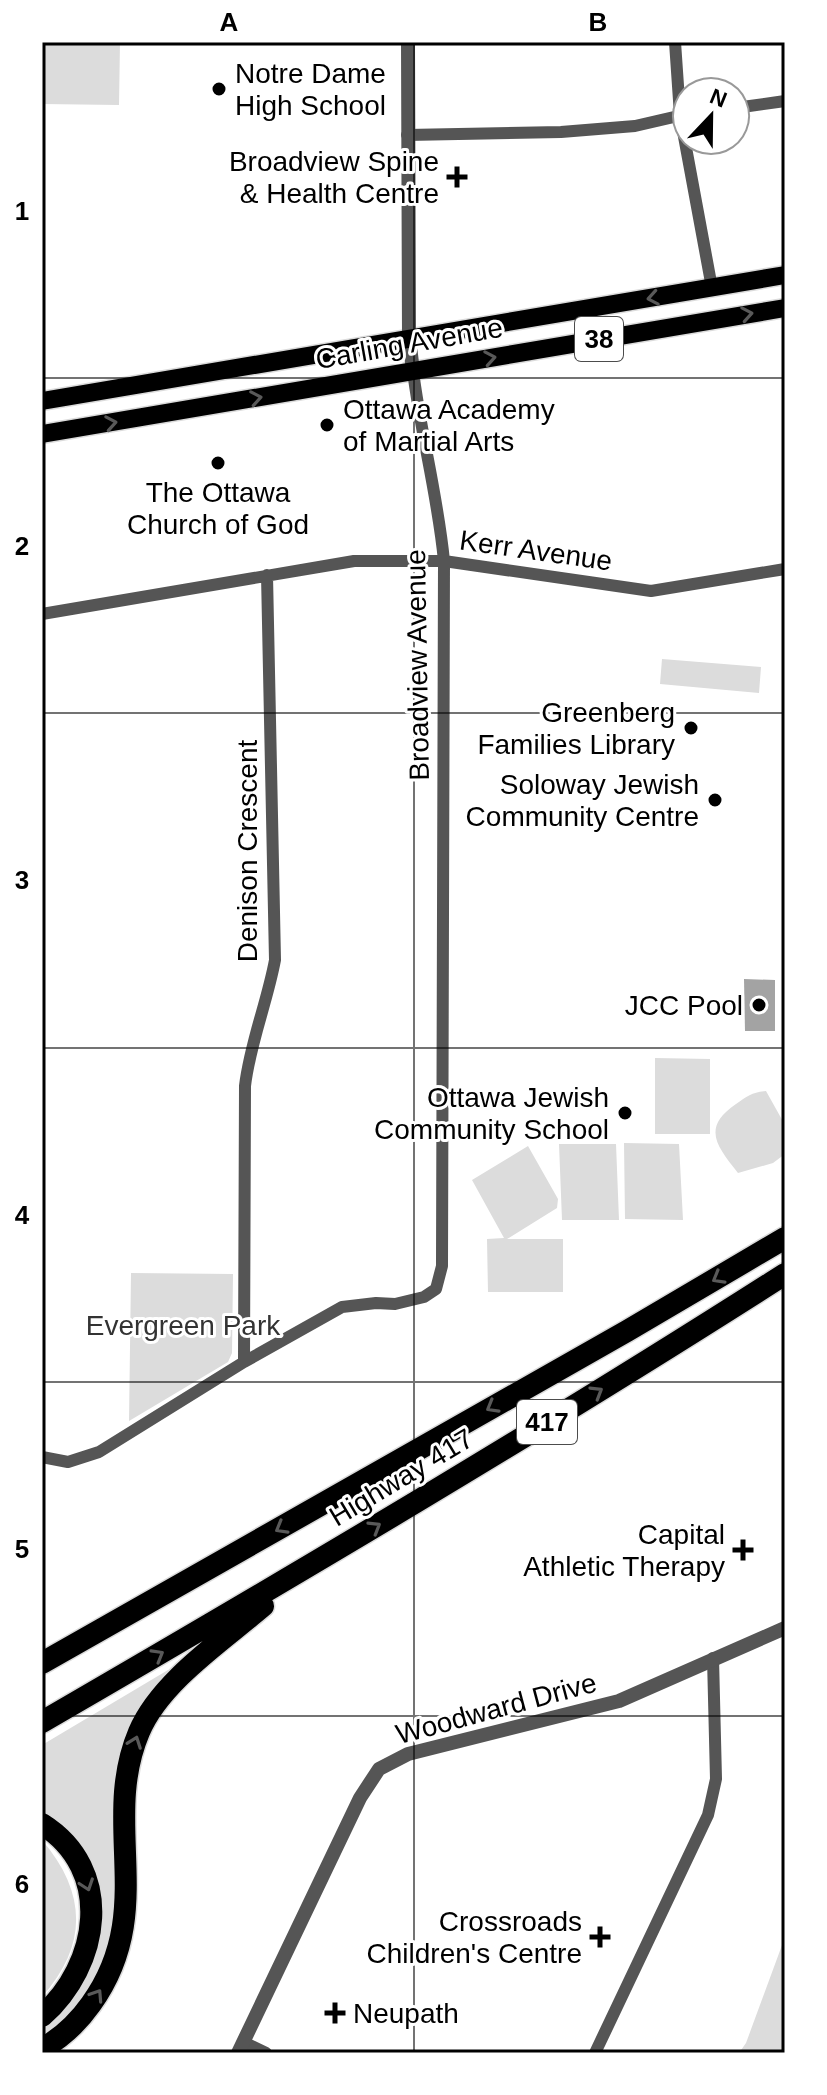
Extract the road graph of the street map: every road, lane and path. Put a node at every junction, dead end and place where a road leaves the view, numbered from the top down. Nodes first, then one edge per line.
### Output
1 (408, 42) edge
2 (675, 42) edge
3 (679, 76) edge
4 (785, 101) edge
5 (751, 106) edge
6 (671, 117) edge
7 (407, 135) junction
8 (691, 156) edge
9 (785, 275) edge
10 (712, 288) junction
11 (785, 308) edge
12 (409, 338) junction
13 (413, 371) junction
14 (42, 401) edge
15 (42, 434) edge
16 (444, 561) junction
17 (785, 569) edge
18 (267, 575) junction
19 (42, 614) edge
20 (785, 1238) edge
21 (785, 1274) edge
22 (244, 1362) junction
23 (42, 1457) edge
24 (308, 1568) junction
25 (785, 1628) edge
26 (713, 1658) junction
27 (42, 1663) edge
28 (42, 1722) edge
29 (42, 1824) edge
30 (42, 2016) edge
31 (240, 2048) edge
32 (42, 2049) edge
33 (266, 2053) edge
34 (595, 2053) edge

1 - 7 street, Broadview Avenue
2 - 3 street
4 - 5 street
6 - 7 street
7 - 12 street, Broadview Avenue
8 - 10 street
9 - 10 main road, Carling Avenue / 38
10 -> 12 main road, Carling Avenue / 38
13 -> 11 main road, Carling Avenue / 38
12 - 13 street, Broadview Avenue
12 - 14 main road, Carling Avenue / 38
15 -> 13 main road, Carling Avenue / 38
13 - 16 street, Broadview Avenue
16 - 17 street, Kerr Avenue
16 - 18 street, Kerr Avenue
16 - 22 street, Broadview Avenue
18 - 19 street, Kerr Avenue
18 - 22 street, Denison Crescent
20 -> 27 highway, 417
24 -> 21 highway, Highway 417 / 417
22 - 23 street
28 -> 24 highway, Highway 417 / 417
32 -> 24 highway
25 - 26 street, Woodward Drive
26 - 31 street, Woodward Drive
26 - 34 street
29 -> 30 highway
31 - 33 street

